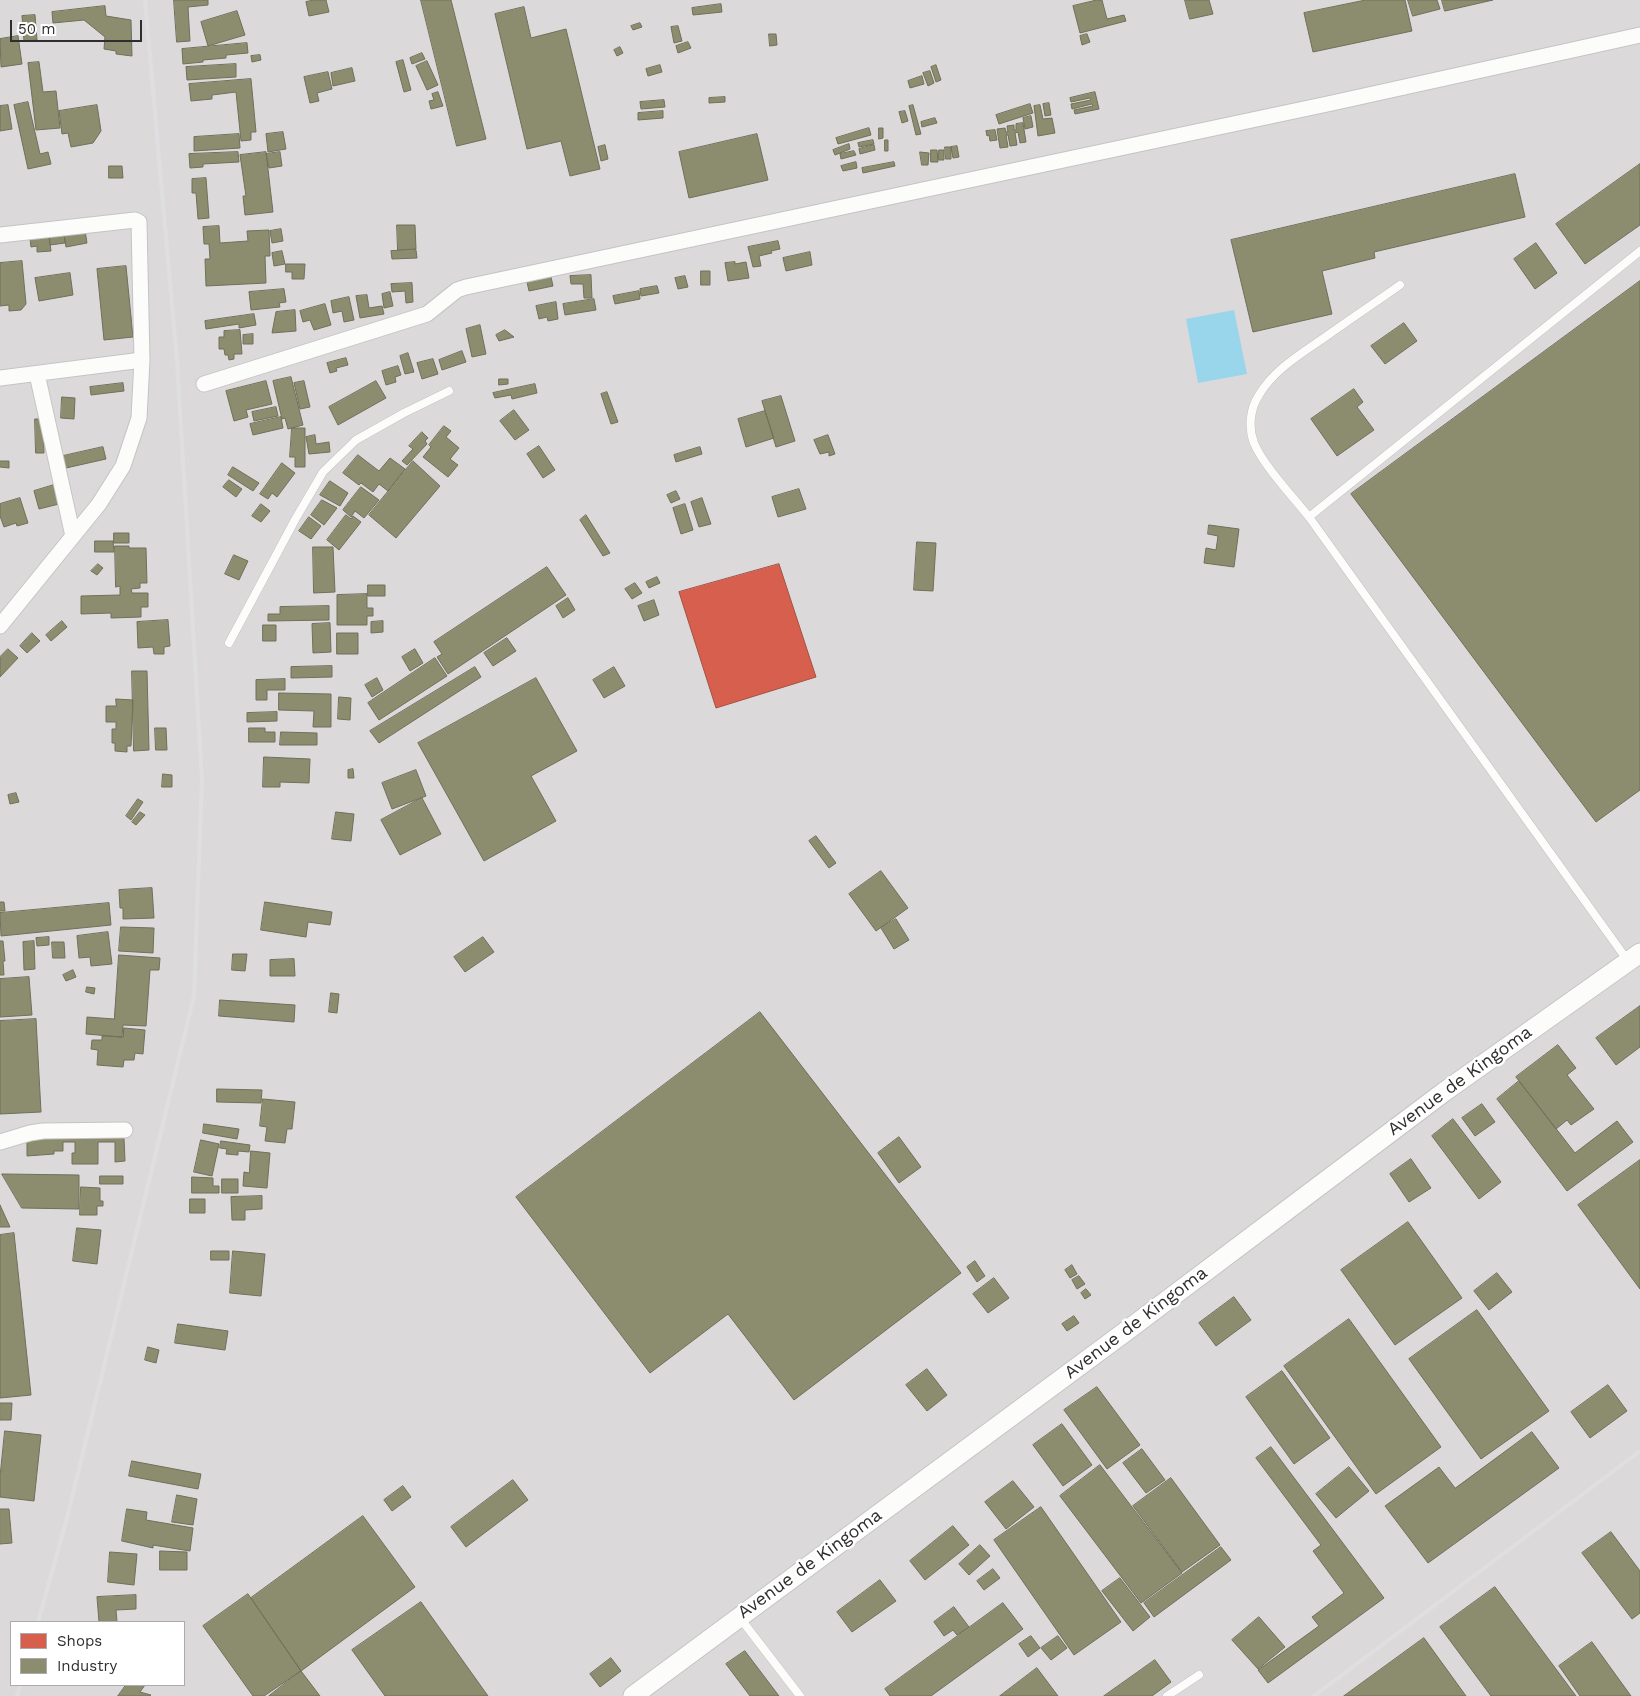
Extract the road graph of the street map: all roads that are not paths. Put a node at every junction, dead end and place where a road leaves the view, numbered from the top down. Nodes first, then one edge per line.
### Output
1 (1640, 35) edge
2 (0, 235) edge
3 (1640, 251) edge
4 (1400, 285) dead end
5 (142, 360) junction
6 (37, 374) junction
7 (0, 378) edge
8 (204, 384) dead end
9 (449, 391) dead end
10 (1309, 517) junction
11 (73, 536) junction
12 (0, 626) edge
13 (229, 643) dead end
14 (1634, 957) edge
15 (125, 1130) dead end
16 (0, 1142) edge
17 (738, 1617) junction
18 (1198, 1675) dead end
19 (633, 1696) edge
20 (800, 1696) edge
21 (1167, 1696) edge

1 - 8 street
2 - 5 street
3 - 10 lane
4 - 10 lane
5 - 6 street
5 - 11 street
6 - 7 street
6 - 11 street
9 - 13 lane
10 - 14 lane
11 - 12 street
14 - 17 street, Avenue de Kingoma
15 - 16 street
17 - 19 street, Avenue de Kingoma
17 - 20 lane
18 - 21 lane

